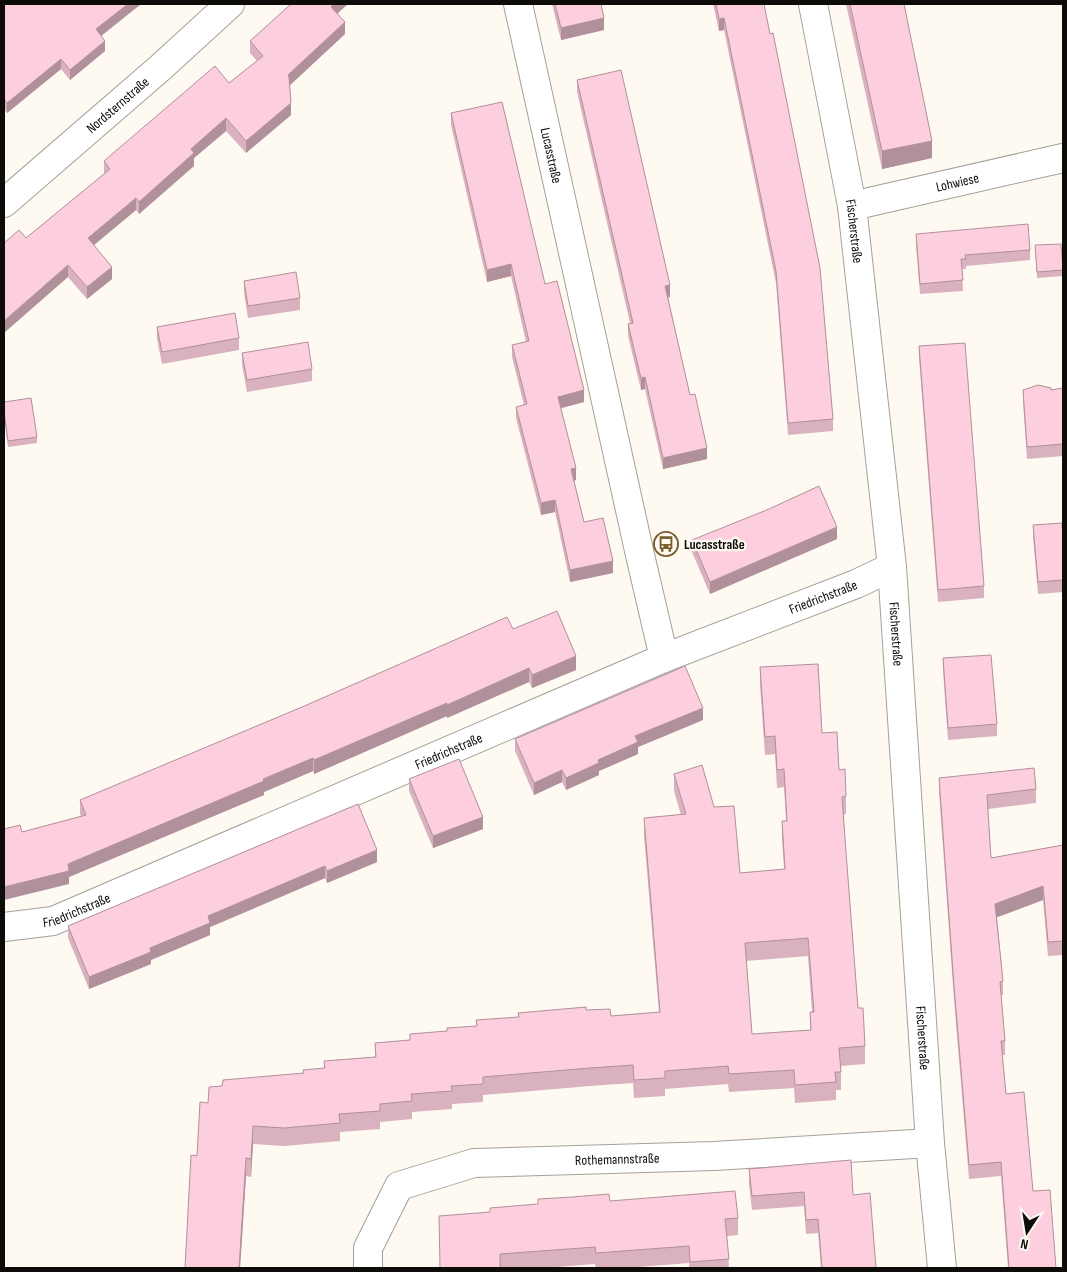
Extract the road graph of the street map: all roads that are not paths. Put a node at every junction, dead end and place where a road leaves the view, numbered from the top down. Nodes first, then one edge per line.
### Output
1 (230, 4) edge
2 (518, 4) edge
3 (813, 4) edge
4 (1063, 158) edge
5 (4, 203) edge
6 (852, 206) junction
7 (892, 567) junction
8 (664, 658) junction
9 (4, 927) edge
10 (930, 1143) junction
11 (368, 1268) edge
12 (942, 1268) edge

1 - 5 street, Nordsternstraße
2 - 8 street, Lucasstraße
3 - 6 street, Fischerstraße
4 - 6 street, Lohwiese
6 - 7 street, Fischerstraße
7 - 8 street, Friedrichstraße
7 - 10 street, Fischerstraße
8 - 9 street, Friedrichstraße
10 - 11 street, Rothemannstraße
10 - 12 street, Fischerstraße

